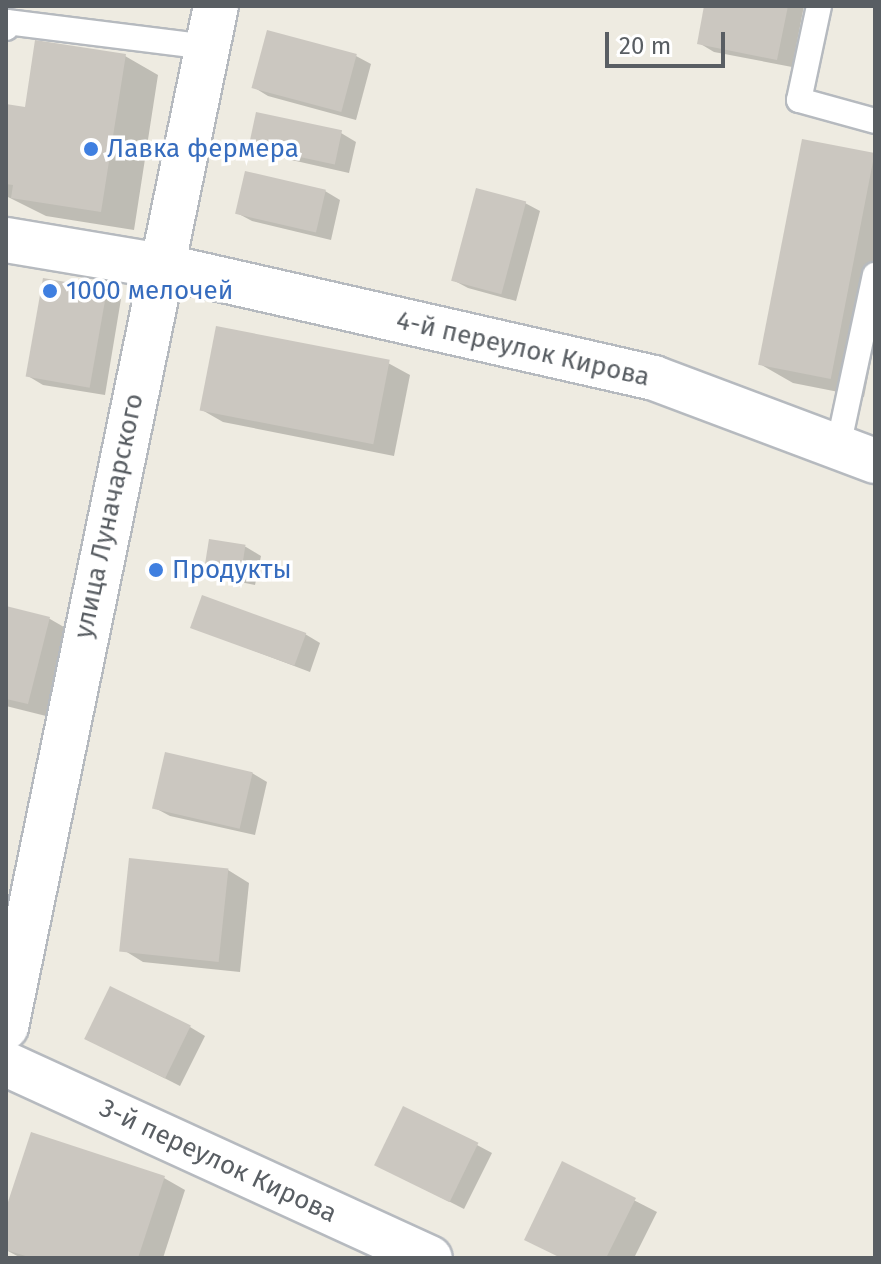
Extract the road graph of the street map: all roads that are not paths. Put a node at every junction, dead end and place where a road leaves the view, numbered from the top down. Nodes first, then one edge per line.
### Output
1 (819, 6) edge
2 (212, 26) edge
3 (6, 28) edge
4 (875, 121) edge
5 (6, 240) edge
6 (162, 266) junction
7 (875, 275) edge
8 (856, 454) edge
9 (6, 1027) edge
10 (6, 1064) edge
11 (430, 1258) edge

1 - 4 lane
2 - 3 lane
2 - 6 street, улица Луначарского
5 - 6 street, 4-й переулок Кирова
6 - 8 street, 4-й переулок Кирова
6 - 9 street, улица Луначарского
7 - 8 lane
10 - 11 street, 3-й переулок Кирова

